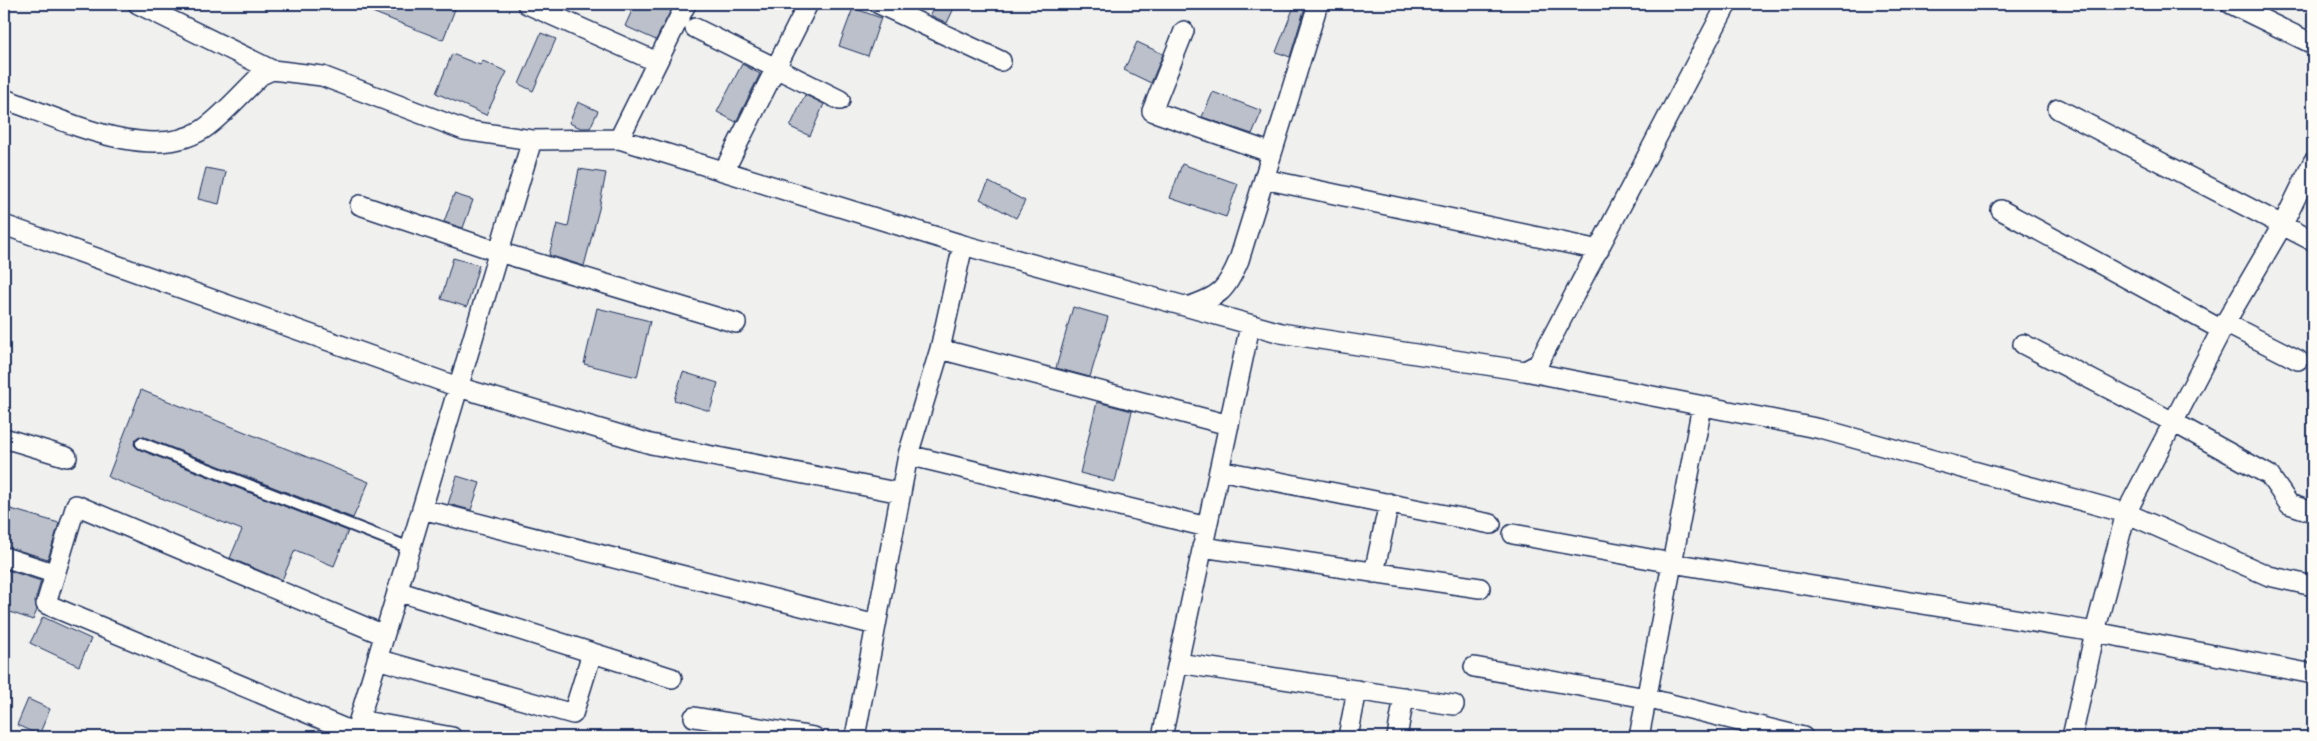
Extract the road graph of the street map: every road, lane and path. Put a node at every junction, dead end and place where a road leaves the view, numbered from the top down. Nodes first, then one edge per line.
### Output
1 (138, 4) edge
2 (527, 4) edge
3 (686, 4) edge
4 (808, 4) edge
5 (879, 4) edge
6 (1318, 4) edge
7 (1727, 4) edge
8 (2231, 4) edge
9 (695, 28) dead end
10 (1184, 31) dead end
11 (2313, 44) edge
12 (1001, 61) dead end
13 (657, 62) junction
14 (775, 68) junction
15 (272, 70) junction
16 (840, 100) dead end
17 (5, 102) edge
18 (2058, 109) dead end
19 (619, 139) junction
20 (532, 140) junction
21 (1272, 153) junction
22 (2313, 162) edge
23 (724, 171) junction
24 (1264, 179) junction
25 (360, 206) dead end
26 (2001, 210) dead end
27 (2283, 224) junction
28 (4, 225) edge
29 (2313, 240) edge
30 (963, 246) junction
31 (1599, 250) junction
32 (499, 252) junction
33 (1188, 307) junction
34 (736, 323) dead end
35 (1250, 326) junction
36 (2223, 327) junction
37 (2023, 344) dead end
38 (940, 349) junction
39 (2298, 360) dead end
40 (1525, 371) junction
41 (458, 387) junction
42 (1702, 406) junction
43 (2175, 423) junction
44 (1229, 425) junction
45 (4, 438) edge
46 (141, 443) dead end
47 (908, 454) junction
48 (67, 457) dead end
49 (1219, 470) junction
50 (902, 493) junction
51 (1389, 503) junction
52 (422, 509) junction
53 (2313, 512) edge
54 (2126, 513) junction
55 (1492, 524) dead end
56 (1207, 527) junction
57 (1514, 534) dead end
58 (1202, 547) junction
59 (410, 548) junction
60 (4, 557) edge
61 (1672, 563) junction
62 (47, 572) dead end
63 (1374, 573) junction
64 (2313, 586) edge
65 (1480, 588) dead end
66 (398, 592) junction
67 (876, 625) junction
68 (2095, 632) junction
69 (384, 635) junction
70 (592, 653) junction
71 (377, 659) junction
72 (1178, 663) junction
73 (1474, 667) dead end
74 (2313, 674) edge
75 (672, 678) dead end
76 (1357, 690) junction
77 (1404, 697) junction
78 (1646, 698) junction
79 (1454, 705) dead end
80 (694, 717) dead end
81 (356, 730) edge
82 (452, 737) edge
83 (814, 737) edge
84 (854, 737) edge
85 (1162, 737) edge
86 (1348, 737) edge
87 (1397, 737) edge
88 (1639, 737) edge
89 (1803, 737) edge
90 (2072, 737) edge

1 - 15 street
2 - 13 street
3 - 13 street
4 - 14 street
5 - 12 street
6 - 21 street
7 - 31 street
8 - 11 street
9 - 14 street
10 - 21 street
13 - 19 street
14 - 16 street
14 - 23 street
15 - 17 street
15 - 20 street
18 - 27 street
19 - 20 street
19 - 23 street
20 - 32 street
21 - 24 street
22 - 27 street
23 - 30 street
24 - 31 street
24 - 33 street
25 - 32 street
26 - 36 street
27 - 29 street
27 - 36 street
28 - 41 street
30 - 33 street
30 - 38 street
31 - 40 street
32 - 34 street
32 - 41 street
33 - 35 street
35 - 40 street
35 - 44 street
36 - 39 street
36 - 43 street
37 - 43 street
38 - 44 street
38 - 47 street
40 - 42 street
41 - 50 street
41 - 52 street
42 - 54 street
42 - 61 street
43 - 53 street
43 - 54 street
44 - 49 street
45 - 48 street
46 - 59 lane
47 - 50 street
47 - 56 street
49 - 51 street
49 - 56 street
50 - 67 street
51 - 55 street
51 - 63 street
52 - 59 street
52 - 67 street
54 - 64 street
54 - 68 street
56 - 58 street
57 - 61 street
58 - 63 street
58 - 72 street
59 - 66 street
60 - 62 street
61 - 68 street
61 - 78 street
63 - 65 street
66 - 69 street
66 - 70 street
67 - 84 street
68 - 74 street
68 - 90 street
69 - 71 street
69 - 81 street
70 - 71 street
70 - 75 street
71 - 81 street
72 - 76 street
72 - 85 street
73 - 78 street
76 - 77 street
76 - 86 street
77 - 79 street
77 - 87 street
78 - 88 street
78 - 89 street
80 - 83 street
81 - 82 street

